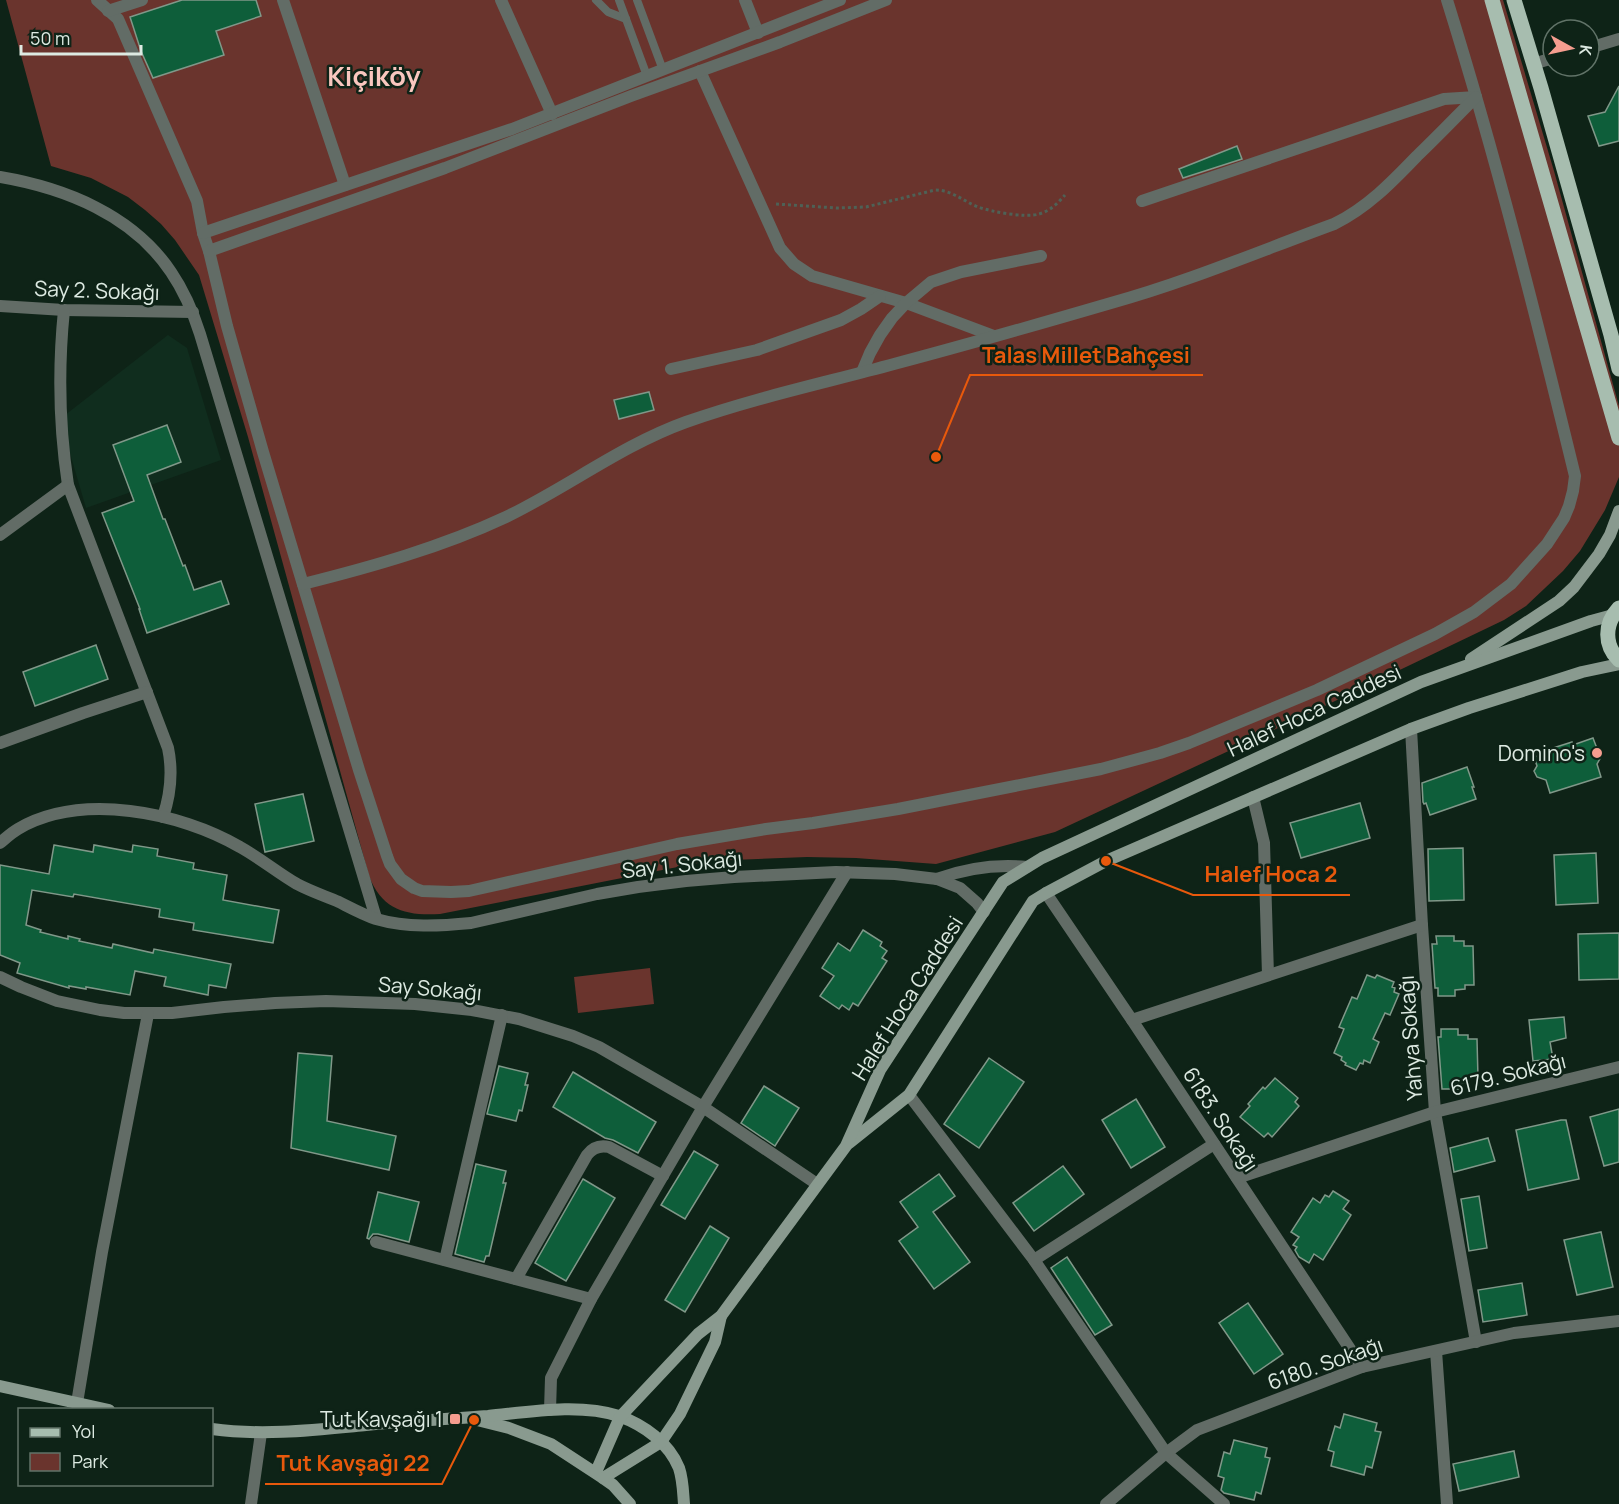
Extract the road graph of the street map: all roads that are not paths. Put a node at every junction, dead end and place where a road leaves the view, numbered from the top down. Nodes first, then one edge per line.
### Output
1 (97, 0) edge
2 (142, 0) edge
3 (283, 0) edge
4 (501, 0) edge
5 (596, 0) edge
6 (619, 0) edge
7 (637, 0) edge
8 (745, 0) edge
9 (840, 0) edge
10 (886, 0) edge
11 (1447, 0) edge
12 (1492, 0) edge
13 (1514, 0) edge
14 (108, 11) junction
15 (626, 19) junction
16 (758, 33) junction
17 (1619, 39) edge
18 (1601, 44) edge
19 (1541, 62) edge
20 (1533, 64) junction
21 (663, 70) junction
22 (700, 71) junction
23 (647, 76) junction
24 (1476, 97) junction
25 (552, 114) junction
26 (0, 177) edge
27 (345, 185) junction
28 (1142, 201) dead end
29 (203, 233) junction
30 (209, 251) junction
31 (1041, 256) dead end
32 (880, 296) junction
33 (906, 303) junction
34 (0, 306) edge
35 (64, 310) junction
36 (193, 312) junction
37 (1615, 334) edge
38 (994, 336) junction
39 (671, 369) dead end
40 (1619, 369) edge
41 (862, 372) junction
42 (1619, 438) edge
43 (68, 485) junction
44 (1619, 511) edge
45 (0, 535) edge
46 (303, 584) junction
47 (1617, 609) edge
48 (1619, 662) edge
49 (1455, 670) junction
50 (147, 693) junction
51 (1411, 729) junction
52 (0, 742) edge
53 (1253, 797) junction
54 (163, 817) junction
55 (0, 843) edge
56 (1026, 867) junction
57 (847, 872) junction
58 (937, 879) junction
59 (1046, 893) junction
60 (984, 912) junction
61 (376, 918) junction
62 (1422, 925) junction
63 (1268, 975) junction
64 (0, 977) edge
65 (148, 1014) junction
66 (502, 1015) junction
67 (1132, 1020) junction
68 (1619, 1067) edge
69 (909, 1095) junction
70 (703, 1107) junction
71 (1435, 1112) junction
72 (1214, 1144) junction
73 (846, 1146) junction
74 (663, 1176) junction
75 (1237, 1178) junction
76 (817, 1184) junction
77 (376, 1242) dead end
78 (445, 1260) junction
79 (1034, 1260) junction
80 (516, 1280) junction
81 (591, 1299) junction
82 (721, 1316) junction
83 (1619, 1321) edge
84 (1476, 1342) junction
85 (1436, 1351) junction
86 (1362, 1367) junction
87 (0, 1386) edge
88 (77, 1404) junction
89 (98, 1408) edge
90 (550, 1410) junction
91 (620, 1417) junction
92 (455, 1419) junction
93 (213, 1429) edge
94 (261, 1433) junction
95 (661, 1442) junction
96 (1166, 1453) junction
97 (599, 1475) junction
98 (251, 1504) edge
99 (630, 1504) edge
100 (684, 1504) edge
101 (1106, 1504) edge
102 (1224, 1504) edge
103 (1447, 1504) edge

1 - 14 street
2 - 14 street
3 - 27 street
4 - 25 street
5 - 15 lane
6 - 15 lane
7 - 21 lane
8 - 16 street
9 - 16 street
10 - 22 street
11 - 24 street
12 - 42 main road
13 - 20 main road
14 - 29 street
15 - 23 lane
16 - 21 street
17 - 18 street
19 - 20 street
20 - 37 main road
21 - 23 street
22 - 30 street
22 - 32 street
23 - 25 street
24 - 28 street
24 - 38 street
24 - 46 street
25 - 27 street
26 - 36 street
27 - 29 street
29 - 30 street
30 - 46 street
31 - 33 street
32 - 33 street
32 - 39 street
33 - 38 street
33 - 41 street
34 - 35 street, Say 2. Sokağı
35 - 36 street, Say 2. Sokağı
35 - 43 street
36 - 61 street
37 - 40 main road
38 - 41 street
41 - 46 street
43 - 45 street
43 - 50 street
44 - 49 main road
47 - 48 main road
47 - 49 main road, Halef Hoca Caddesi
48 - 51 main road
49 - 56 main road, Halef Hoca Caddesi
50 - 52 street
50 - 54 street
51 - 53 main road
51 - 62 street, Yahya Sokağı
53 - 59 main road
53 - 63 street
54 - 55 street, Say 1. Sokağı
54 - 61 street, Say 1. Sokağı
56 - 58 street
56 - 60 main road, Halef Hoca Caddesi
57 - 58 street, Say 1. Sokağı
57 - 61 street, Say 1. Sokağı
57 - 70 street
58 - 60 street, Say 1. Sokağı
59 - 67 street, 6183. Sokağı
59 - 69 main road
60 - 73 main road, Halef Hoca Caddesi
62 - 63 street
62 - 71 street, Yahya Sokağı
63 - 67 street
64 - 65 street, Say Sokağı
65 - 66 street, Say Sokağı
65 - 88 street
66 - 70 street, Say Sokağı
66 - 78 street
67 - 72 street, 6183. Sokağı
68 - 71 street, 6179. Sokağı
69 - 73 main road
69 - 79 street
70 - 74 street
70 - 76 street, Say Sokağı
71 - 75 street, 6179. Sokağı
71 - 84 street, Yahya Sokağı
72 - 75 street, 6183. Sokağı
72 - 79 street
73 - 76 main road
74 - 80 street
74 - 81 street
75 - 86 street, 6183. Sokağı
76 - 82 main road
77 - 78 street
78 - 80 street
79 - 96 street
80 - 81 street
81 - 90 street
82 - 91 main road
82 - 95 main road
83 - 84 street, 6180. Sokağı
84 - 85 street, 6180. Sokağı
85 - 86 street, 6180. Sokağı
85 - 103 street
86 - 96 street, 6180. Sokağı
87 - 88 main road
88 - 89 main road
90 - 91 main road
90 - 92 main road
91 - 95 main road
91 - 97 main road
92 - 94 main road
92 - 97 main road
93 - 94 main road
94 - 98 street
95 - 97 main road
95 - 100 main road
96 - 101 street, 6180. Sokağı
96 - 102 street
97 - 99 main road

